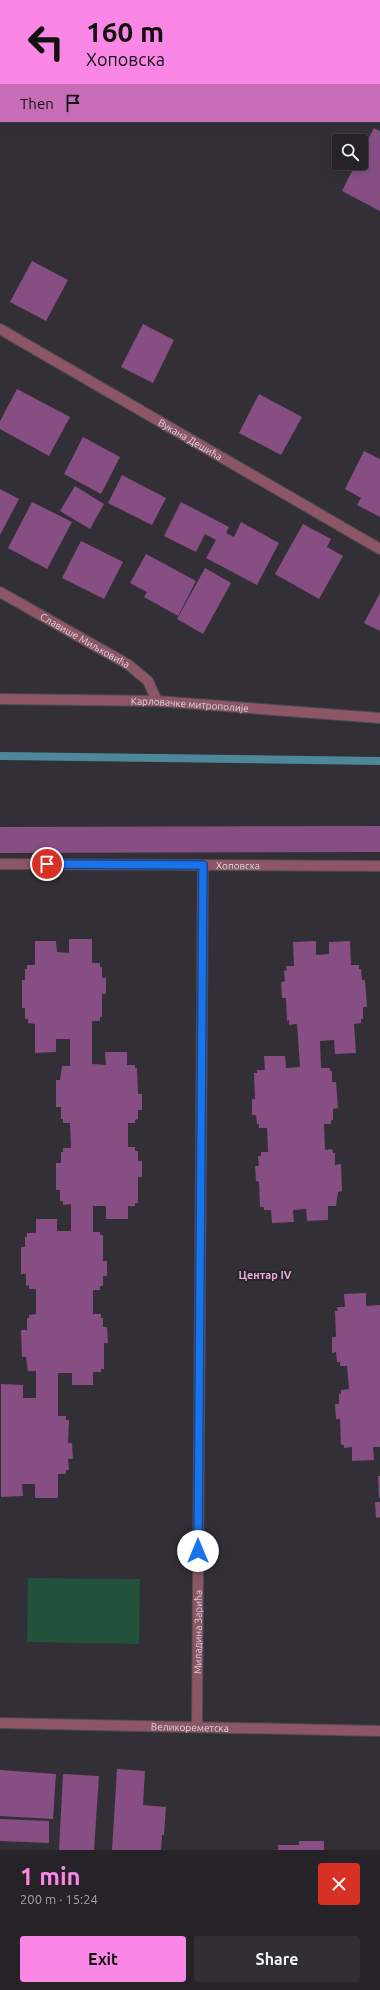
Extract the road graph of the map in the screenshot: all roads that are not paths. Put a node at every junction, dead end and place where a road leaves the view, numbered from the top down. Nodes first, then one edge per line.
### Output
1 (0, 329) edge
2 (380, 549) edge
3 (0, 592) edge
4 (0, 699) edge
5 (157, 702) junction
6 (380, 718) edge
7 (0, 864) edge
8 (203, 865) junction
9 (380, 866) edge
10 (0, 1723) edge
11 (197, 1726) junction
12 (380, 1731) edge

1 - 2 street, Вукана Дешића
3 - 5 street, Славише Миљковића
4 - 5 street, Карловачке митрополије
5 - 6 street, Карловачке митрополије
7 - 8 street, Хоповска
8 - 9 street, Хоповска
8 - 11 street, Миладина Зарића
10 - 11 street, Великореметска
11 - 12 street, Великореметска

